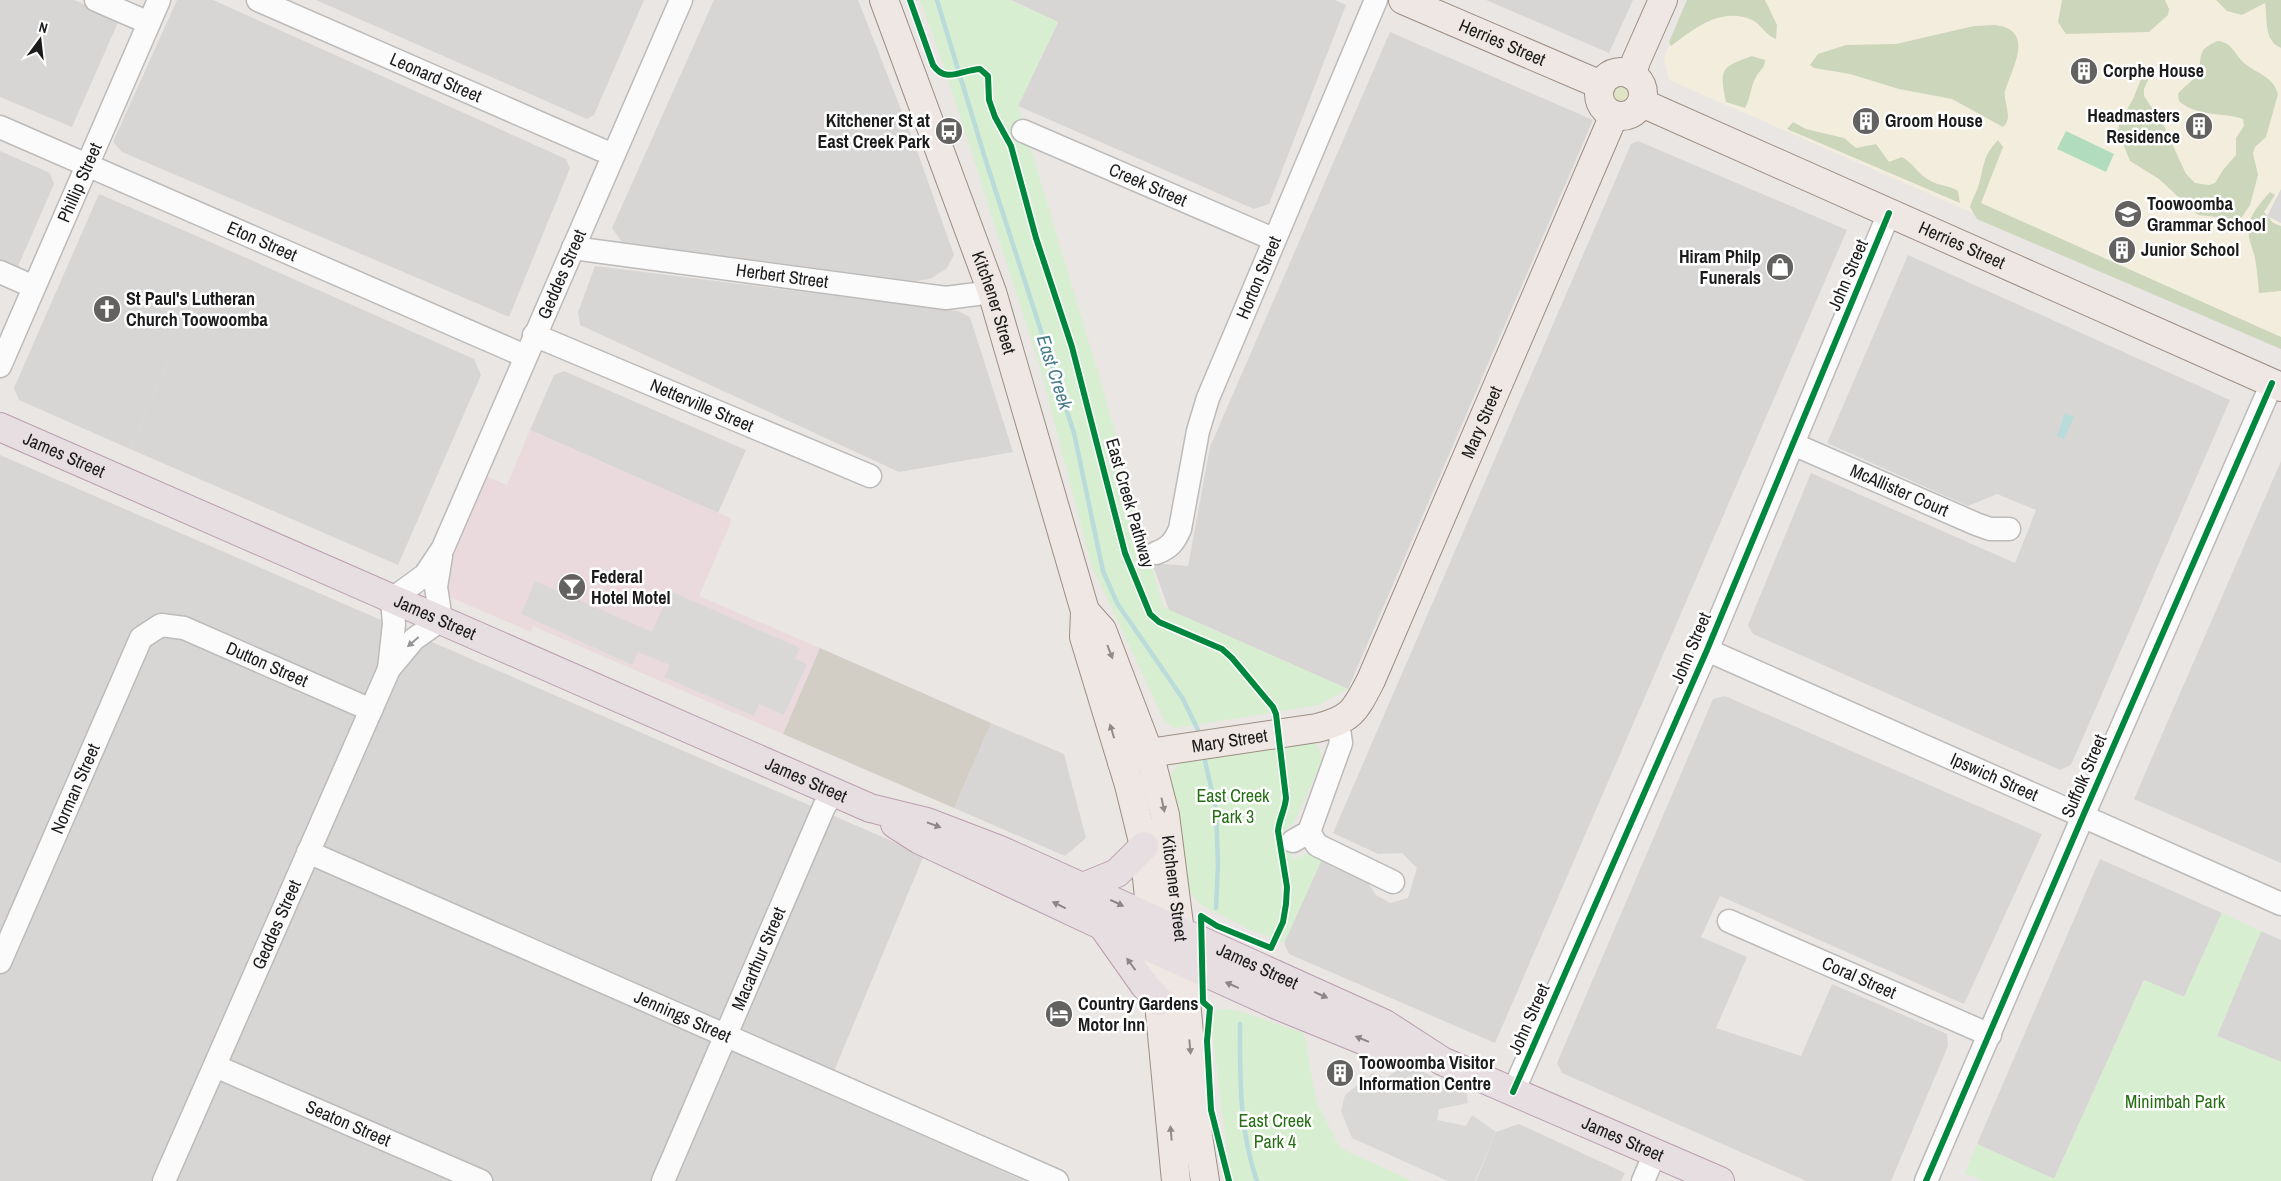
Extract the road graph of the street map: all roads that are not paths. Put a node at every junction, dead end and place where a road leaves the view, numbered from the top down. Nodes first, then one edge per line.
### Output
1 (96, 0) edge
2 (159, 0) edge
3 (258, 0) edge
4 (681, 0) edge
5 (884, 0) edge
6 (1376, 0) edge
7 (1403, 0) edge
8 (1663, 0) edge
9 (149, 23) junction
10 (1632, 75) junction
11 (1601, 85) junction
12 (1642, 103) junction
13 (1614, 115) junction
14 (0, 127) edge
15 (1024, 131) dead end
16 (613, 155) junction
17 (87, 165) junction
18 (1889, 213) junction
19 (1274, 240) junction
20 (573, 248) junction
21 (0, 272) edge
22 (34, 287) junction
23 (992, 292) junction
24 (534, 335) junction
25 (525, 356) junction
26 (0, 366) edge
27 (2277, 385) edge
28 (0, 427) edge
29 (1793, 444) junction
30 (870, 476) dead end
31 (2009, 529) dead end
32 (443, 548) junction
33 (1156, 554) dead end
34 (392, 598) junction
35 (1085, 611) junction
36 (441, 620) junction
37 (161, 625) joint
38 (1708, 650) junction
39 (389, 669) junction
40 (371, 710) junction
41 (1338, 722) junction
42 (1148, 754) junction
43 (1122, 762) junction
44 (833, 792) junction
45 (870, 808) junction
46 (2083, 816) junction
47 (1144, 846) junction
48 (308, 852) junction
49 (1393, 882) dead end
50 (1083, 887) junction
51 (2281, 904) edge
52 (1152, 918) junction
53 (1729, 921) dead end
54 (1103, 926) junction
55 (1180, 932) junction
56 (1155, 950) junction
57 (0, 962) edge
58 (1184, 963) junction
59 (1159, 1001) junction
60 (1990, 1035) junction
61 (726, 1036) junction
62 (1442, 1061) junction
63 (215, 1066) junction
64 (1513, 1092) junction
65 (1655, 1153) junction
66 (1172, 1174) edge
67 (164, 1181) edge
68 (481, 1181) edge
69 (663, 1181) edge
70 (1057, 1181) edge
71 (1205, 1181) edge
72 (1643, 1181) edge
73 (1720, 1181) edge
74 (1926, 1181) edge

1 - 9 street
2 - 9 street, Phillip Street
3 - 16 street, Leonard Street
4 - 16 street, Geddes Street
5 - 23 main road, Kitchener Street
6 - 19 street, Horton Street
7 - 11 main road, Herries Street
8 - 10 main road
9 - 17 street, Phillip Street
10 - 11 main road
10 - 12 main road
11 - 13 main road
12 - 13 main road
12 - 18 main road, Herries Street
13 - 41 main road, Mary Street
14 - 17 street, Eton Street
15 - 19 street, Creek Street
16 - 20 street, Geddes Street
17 - 22 street, Phillip Street
17 - 25 street, Eton Street
18 - 27 main road, Herries Street
18 - 29 street, John Street
19 - 33 street, Horton Street
20 - 23 street, Herbert Street
20 - 24 street, Geddes Street
21 - 22 street
22 - 26 street, Phillip Street
23 - 35 main road, Kitchener Street
24 - 25 street, Geddes Street
24 - 30 street, Netterville Street
25 - 32 street, Geddes Street
27 - 46 street, Suffolk Street
28 - 34 highway, James Street
29 - 31 street, McAllister Court
29 - 38 street, John Street
32 - 34 street, Geddes Street
32 - 36 street, Geddes Street
34 - 36 highway, James Street
34 - 39 street, Geddes Street
35 -> 42 main road, Kitchener Street
43 -> 35 main road, Kitchener Street
36 -> 39 street, Geddes Street
36 - 44 highway, James Street
37 - 40 street, Dutton Street
37 - 57 street, Norman Street
38 - 46 street, Ipswich Street
38 - 64 street, John Street
39 - 40 street, Geddes Street
40 - 48 street, Geddes Street
41 - 42 main road, Mary Street
41 - 49 street
42 - 43 main road, Mary Street
42 -> 55 main road, Kitchener Street
43 - 47 main road, Kitchener Street
44 - 45 highway, James Street
44 - 61 street, Macarthur Street
45 -> 50 highway, James Street
54 -> 45 highway, James Street
46 - 51 street, Ipswich Street
46 - 60 street, Suffolk Street
47 - 50 highway
47 - 52 main road, Kitchener Street
48 - 61 street, Jennings Street
48 - 63 street, Geddes Street
50 -> 52 highway, James Street
52 - 55 highway, James Street
52 - 56 main road, Kitchener Street
53 - 60 street, Coral Street
54 - 56 highway, James Street
59 -> 54 highway
55 - 58 main road, Kitchener Street
55 -> 62 highway, James Street
56 - 58 highway, James Street
56 - 59 main road, Kitchener Street
62 -> 58 highway, James Street
58 -> 71 main road, Kitchener Street
66 -> 59 main road, Kitchener Street
60 - 74 street, Suffolk Street
61 - 69 street, Macarthur Street
61 - 70 street, Jennings Street
62 - 64 highway, James Street
63 - 67 street, Geddes Street
63 - 68 street, Seaton Street
64 - 65 highway, James Street
65 - 72 street
65 - 73 highway, James Street

